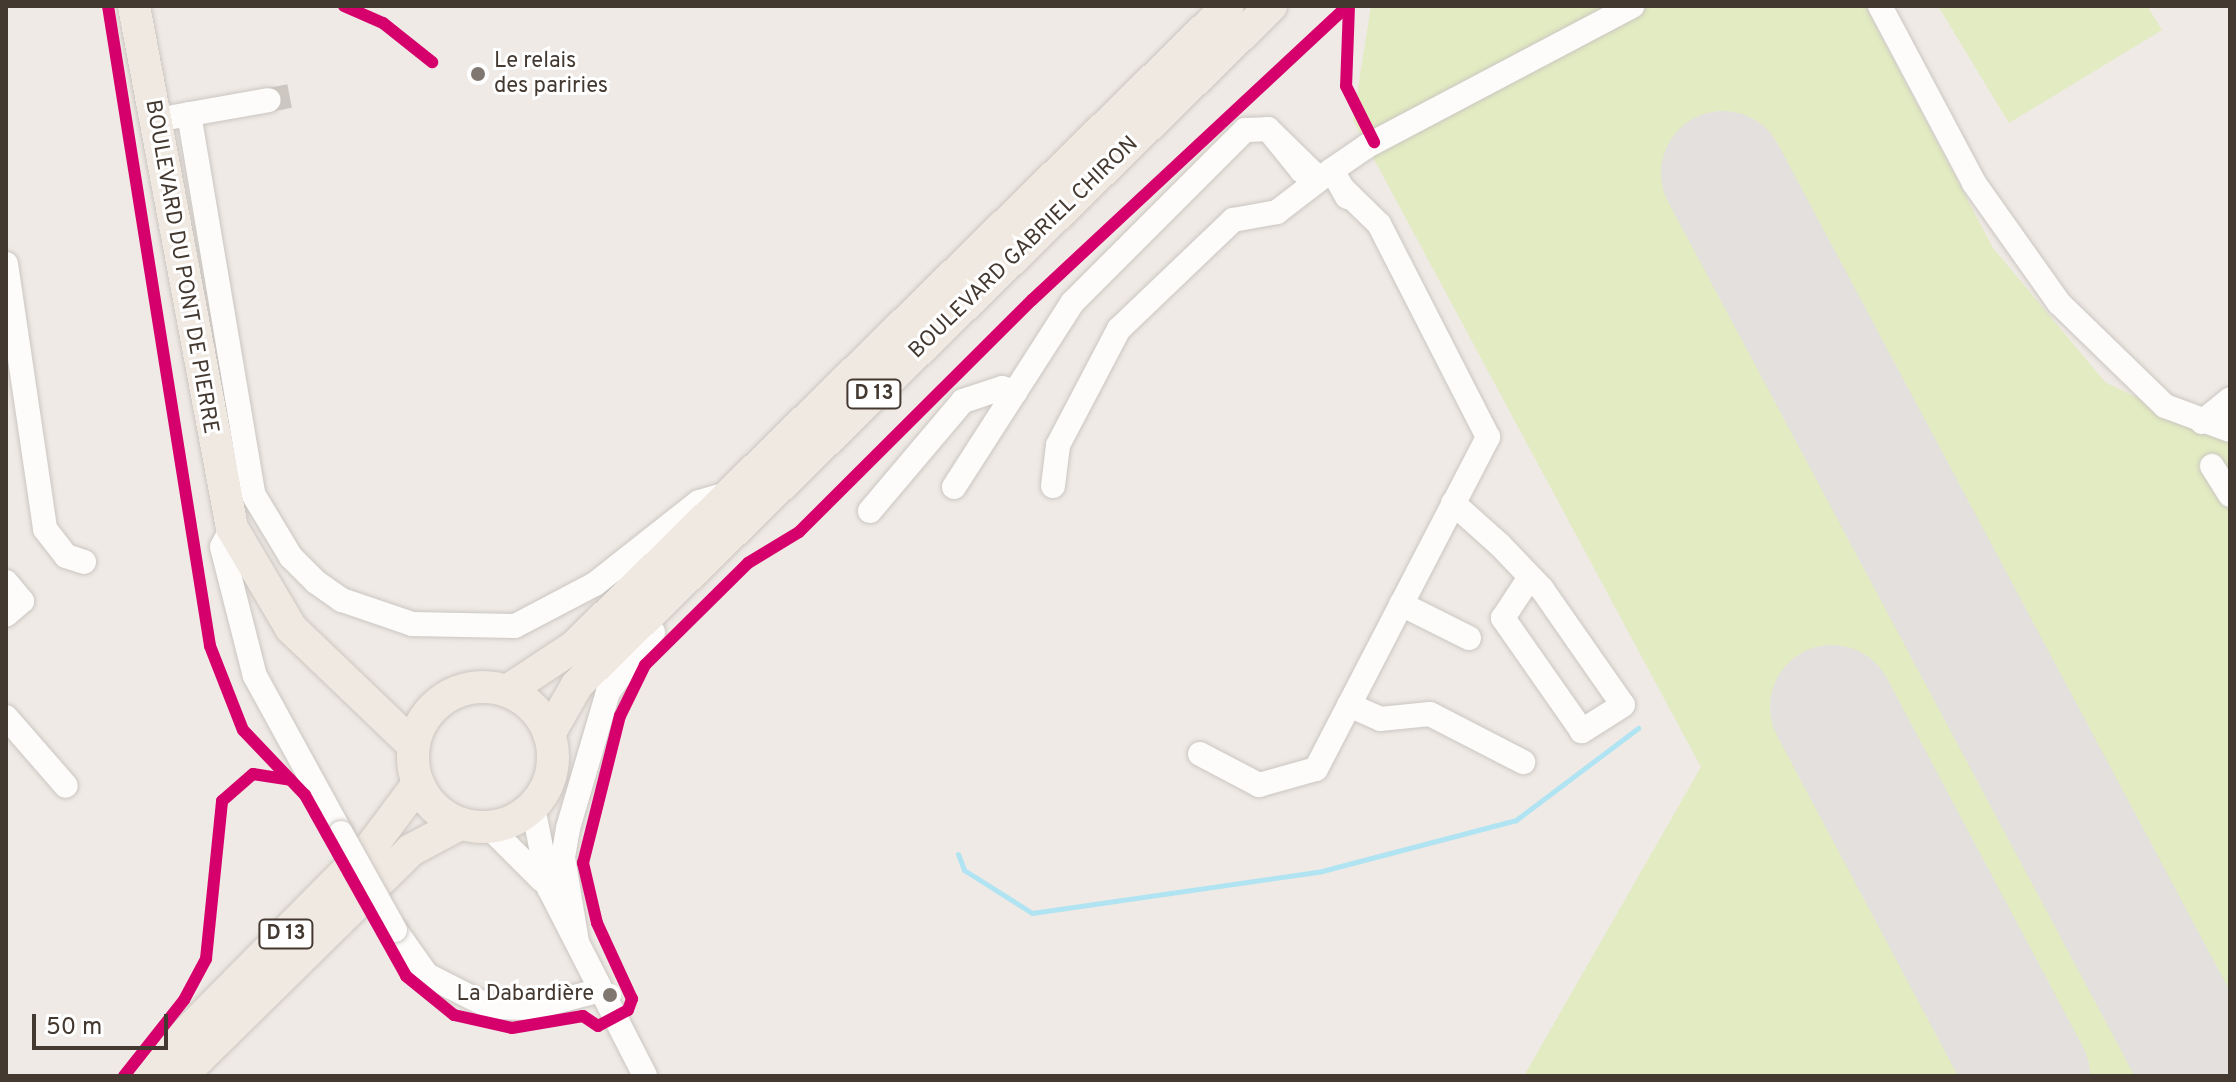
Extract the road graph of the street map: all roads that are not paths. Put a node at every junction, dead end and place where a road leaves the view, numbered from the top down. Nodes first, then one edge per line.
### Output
1 (134, 6) edge
2 (1212, 6) edge
3 (1228, 6) edge
4 (1271, 6) edge
5 (1632, 6) edge
6 (1880, 6) edge
7 (1183, 49) junction
8 (269, 100) tunnel mouth
9 (189, 114) junction
10 (156, 121) junction
11 (1331, 179) junction
12 (6, 264) edge
13 (1015, 392) junction
14 (2230, 399) edge
15 (2202, 422) junction
16 (2230, 430) edge
17 (2212, 466) dead end
18 (1053, 486) dead end
19 (954, 487) dead end
20 (733, 492) junction
21 (2230, 495) edge
22 (1453, 503) junction
23 (870, 511) dead end
24 (232, 528) junction
25 (84, 562) dead end
26 (698, 568) junction
27 (1530, 577) junction
28 (6, 582) edge
29 (1401, 604) junction
30 (6, 615) edge
31 (1469, 638) dead end
32 (507, 691) junction
33 (373, 700) junction
34 (1349, 705) junction
35 (433, 708) junction
36 (6, 717) edge
37 (549, 734) junction
38 (414, 746) junction
39 (1200, 754) dead end
40 (1523, 762) dead end
41 (418, 784) junction
42 (66, 786) dead end
43 (533, 807) junction
44 (474, 826) junction
45 (549, 888) junction
46 (577, 942) junction
47 (601, 990) junction
48 (144, 1076) edge
49 (181, 1076) edge
50 (645, 1076) edge

1 - 10 main road, BOULEVARD DU PONT DE PIERRE
2 - 7 main road
3 - 7 main road, BOULEVARD GABRIEL CHIRON / D 13
4 - 26 main road, BOULEVARD GABRIEL CHIRON / D 13
5 - 11 street
6 - 15 street
7 - 20 main road, BOULEVARD GABRIEL CHIRON / D 13
8 - 9 street
9 - 10 street
9 - 20 street
10 - 24 main road, BOULEVARD DU PONT DE PIERRE
11 - 13 street
11 - 18 street
11 - 22 street
12 - 25 street
13 - 19 street
13 - 23 street
14 - 15 street
15 - 16 street
17 - 21 street
20 - 32 main road, BOULEVARD GABRIEL CHIRON / D 13
22 - 27 street
22 - 29 street
24 - 33 main road, BOULEVARD DU PONT DE PIERRE
24 - 47 street, BOULEVARD DU PONT DE PIERRE, bridge
26 - 37 main road, BOULEVARD GABRIEL CHIRON / D 13
26 - 46 street
27 - 27 street
28 - 30 street
29 - 31 street
29 - 34 street
32 - 35 main road
32 - 37 main road
33 - 35 main road
33 - 38 main road, BOULEVARD DU PONT DE PIERRE
34 - 39 street
34 - 40 street
35 - 38 main road
36 - 42 street
37 - 43 main road
38 - 41 main road
41 - 44 main road
41 - 48 main road, D 13
43 - 44 main road
43 - 45 street
44 - 45 street
44 - 49 main road, D 13
45 - 46 street
46 - 47 street
47 - 50 street

